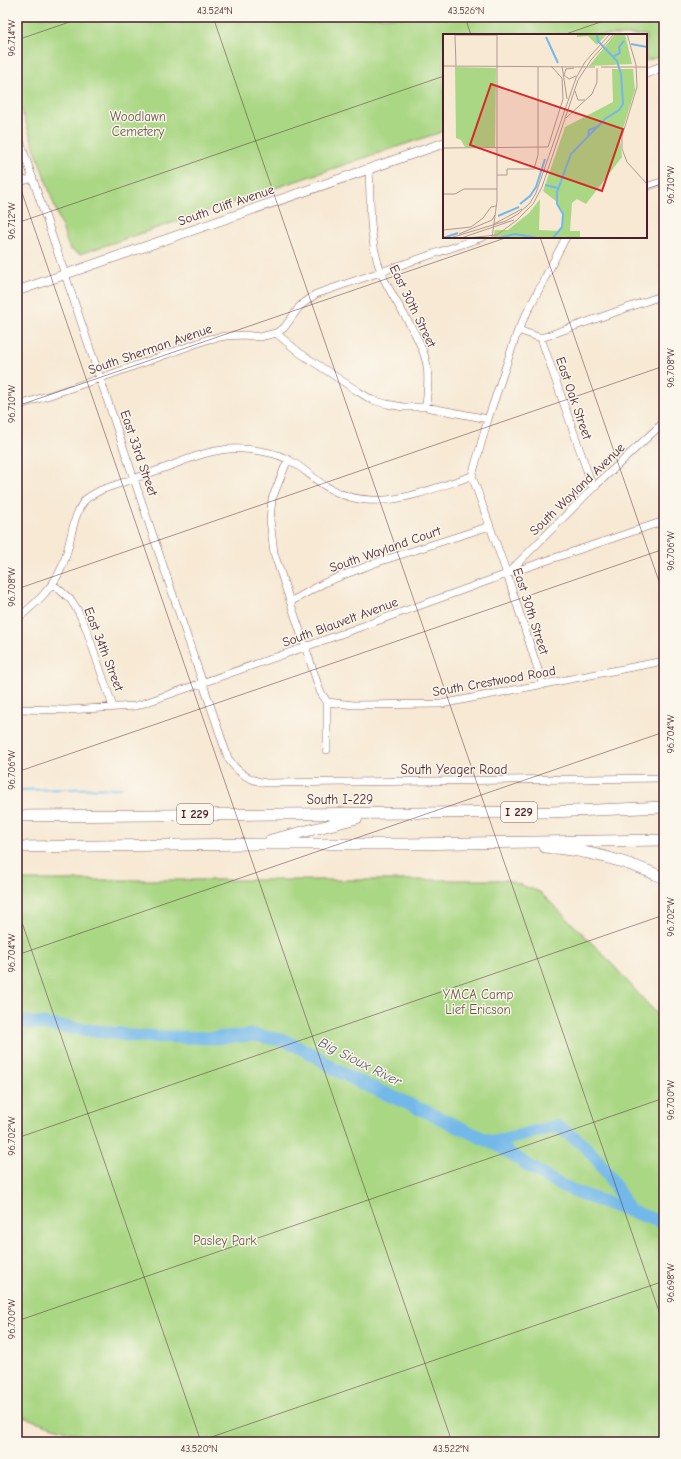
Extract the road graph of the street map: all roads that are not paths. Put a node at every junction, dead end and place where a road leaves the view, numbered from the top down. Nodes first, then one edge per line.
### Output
1 (664, 66) edge
2 (647, 73) edge
3 (17, 132) edge
4 (443, 143) edge
5 (369, 169) junction
6 (32, 178) junction
7 (664, 181) edge
8 (17, 183) edge
9 (647, 187) edge
10 (480, 238) edge
11 (565, 238) edge
12 (381, 272) junction
13 (65, 274) junction
14 (17, 291) edge
15 (664, 295) edge
16 (518, 330) junction
17 (276, 333) junction
18 (541, 338) junction
19 (101, 378) junction
20 (17, 406) edge
21 (426, 407) junction
22 (488, 418) junction
23 (664, 422) edge
24 (288, 459) junction
25 (472, 476) junction
26 (134, 478) junction
27 (593, 488) junction
28 (664, 521) edge
29 (490, 526) junction
30 (507, 574) junction
31 (53, 584) junction
32 (290, 602) junction
33 (17, 619) edge
34 (305, 647) junction
35 (664, 661) edge
36 (203, 682) junction
37 (543, 685) junction
38 (327, 702) junction
39 (113, 707) junction
40 (17, 709) edge
41 (327, 750) dead end
42 (245, 776) joint
43 (664, 778) edge
44 (664, 807) edge
45 (373, 813) junction
46 (17, 816) edge
47 (664, 840) edge
48 (466, 842) junction
49 (257, 844) junction
50 (17, 847) edge
51 (664, 878) edge

1 - 2 main road
3 - 6 street, East 33rd Street
4 - 5 main road, South Cliff Avenue
5 - 12 street, East 30th Street
5 - 13 main road, South Cliff Avenue
6 - 8 street
6 - 13 street, East 33rd Street
7 - 9 street
10 - 12 street
11 - 16 street
12 - 17 street
12 - 21 street, East 30th Street
13 - 14 main road, South Cliff Avenue
13 - 19 street, East 33rd Street
15 - 18 street
16 - 18 street
16 - 22 street
17 - 19 street, South Sherman Avenue
17 - 21 street
18 - 27 street, East Oak Street
19 - 20 street, South Sherman Avenue
19 - 26 street, East 33rd Street
21 - 22 street
22 - 25 street
23 - 27 street, South Wayland Avenue
24 - 25 street
24 - 26 street
24 - 32 street
25 - 29 street, East 30th Street
26 - 31 street
26 - 36 street, East 33rd Street
27 - 30 street, South Wayland Avenue
28 - 30 street, South Blauvelt Avenue
29 - 30 street, East 30th Street
29 - 32 street, South Wayland Court
30 - 34 street, South Blauvelt Avenue
30 - 37 street, East 30th Street
31 - 33 street
31 - 39 street, East 34th Street
32 - 34 street
34 - 36 street, South Blauvelt Avenue
34 - 38 street
35 - 37 street, South Crestwood Road
36 - 39 street, South Blauvelt Avenue
36 - 42 street, East 33rd Street
37 - 38 street, South Crestwood Road
38 - 41 street
39 - 40 street, South Blauvelt Avenue
42 - 43 street, South Yeager Road
44 - 45 highway, South I-229 / I 229
45 - 46 highway, South I-229 / I 229
45 - 49 highway
47 - 48 highway, I 229
48 - 49 highway, I 229
48 - 51 highway
49 - 50 highway, I 229

